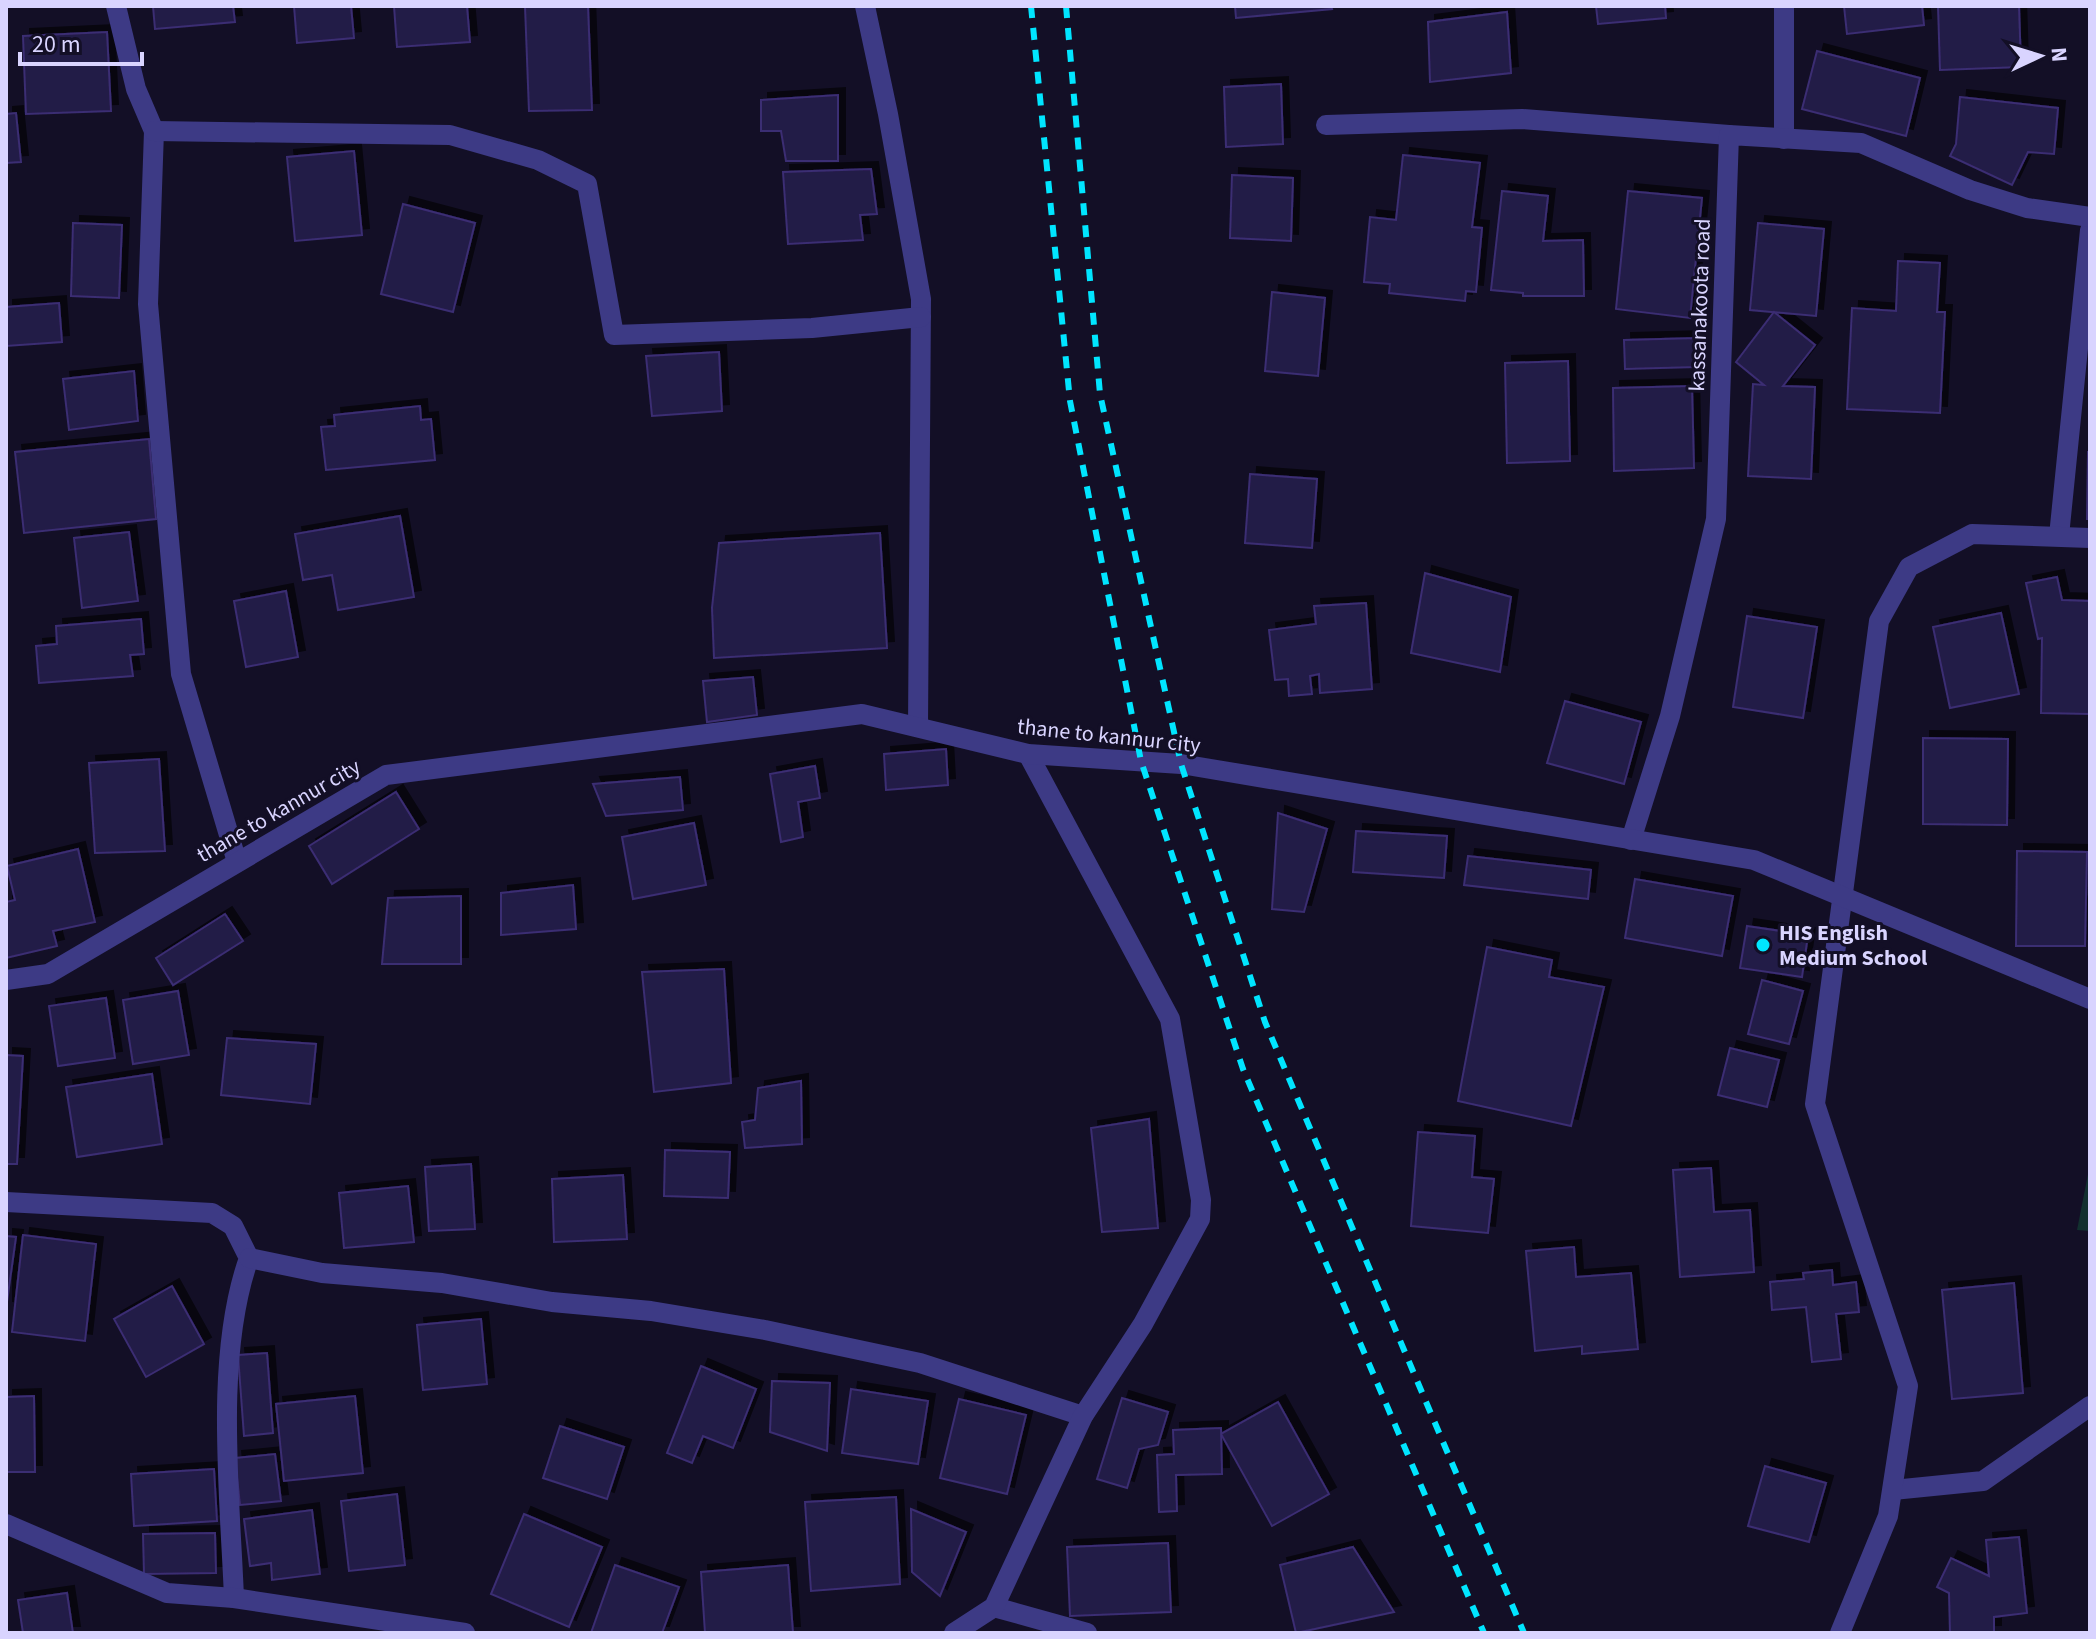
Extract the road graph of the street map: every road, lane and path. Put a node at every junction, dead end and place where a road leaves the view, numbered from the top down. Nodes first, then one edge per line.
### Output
1 (116, 6) edge
2 (865, 6) edge
3 (1784, 6) edge
4 (1326, 125) dead end
5 (154, 131) junction
6 (1729, 135) junction
7 (1784, 139) junction
8 (2090, 217) edge
9 (2090, 230) edge
10 (921, 317) junction
11 (2059, 536) junction
12 (2090, 538) edge
13 (918, 727) junction
14 (1028, 754) junction
15 (1631, 840) junction
16 (237, 862) junction
17 (1845, 898) junction
18 (6, 980) edge
19 (2090, 999) edge
20 (6, 1202) edge
21 (249, 1258) junction
22 (2090, 1406) edge
23 (1083, 1416) junction
24 (1893, 1490) junction
25 (6, 1524) edge
26 (234, 1598) junction
27 (994, 1607) junction
28 (465, 1633) edge
29 (954, 1633) edge
30 (1087, 1633) edge
31 (1840, 1633) edge

1 - 5 street
2 - 10 street
3 - 7 street
4 - 6 street
5 - 10 street
5 - 16 street
6 - 7 street
6 - 15 street, kassanakoota road
7 - 8 street
9 - 11 street
10 - 13 street
11 - 12 street
11 - 17 street
13 - 14 street, thane to kannur city
13 - 16 street, thane to kannur city
14 - 15 street, thane to kannur city
14 - 23 street
15 - 17 street, thane to kannur city
16 - 18 street, thane to kannur city
17 - 19 street, thane to kannur city
17 - 24 street
20 - 21 street
21 - 23 street
21 - 26 street
22 - 24 street
23 - 27 street
24 - 31 street
25 - 26 street
26 - 28 street
27 - 29 street
27 - 30 street

